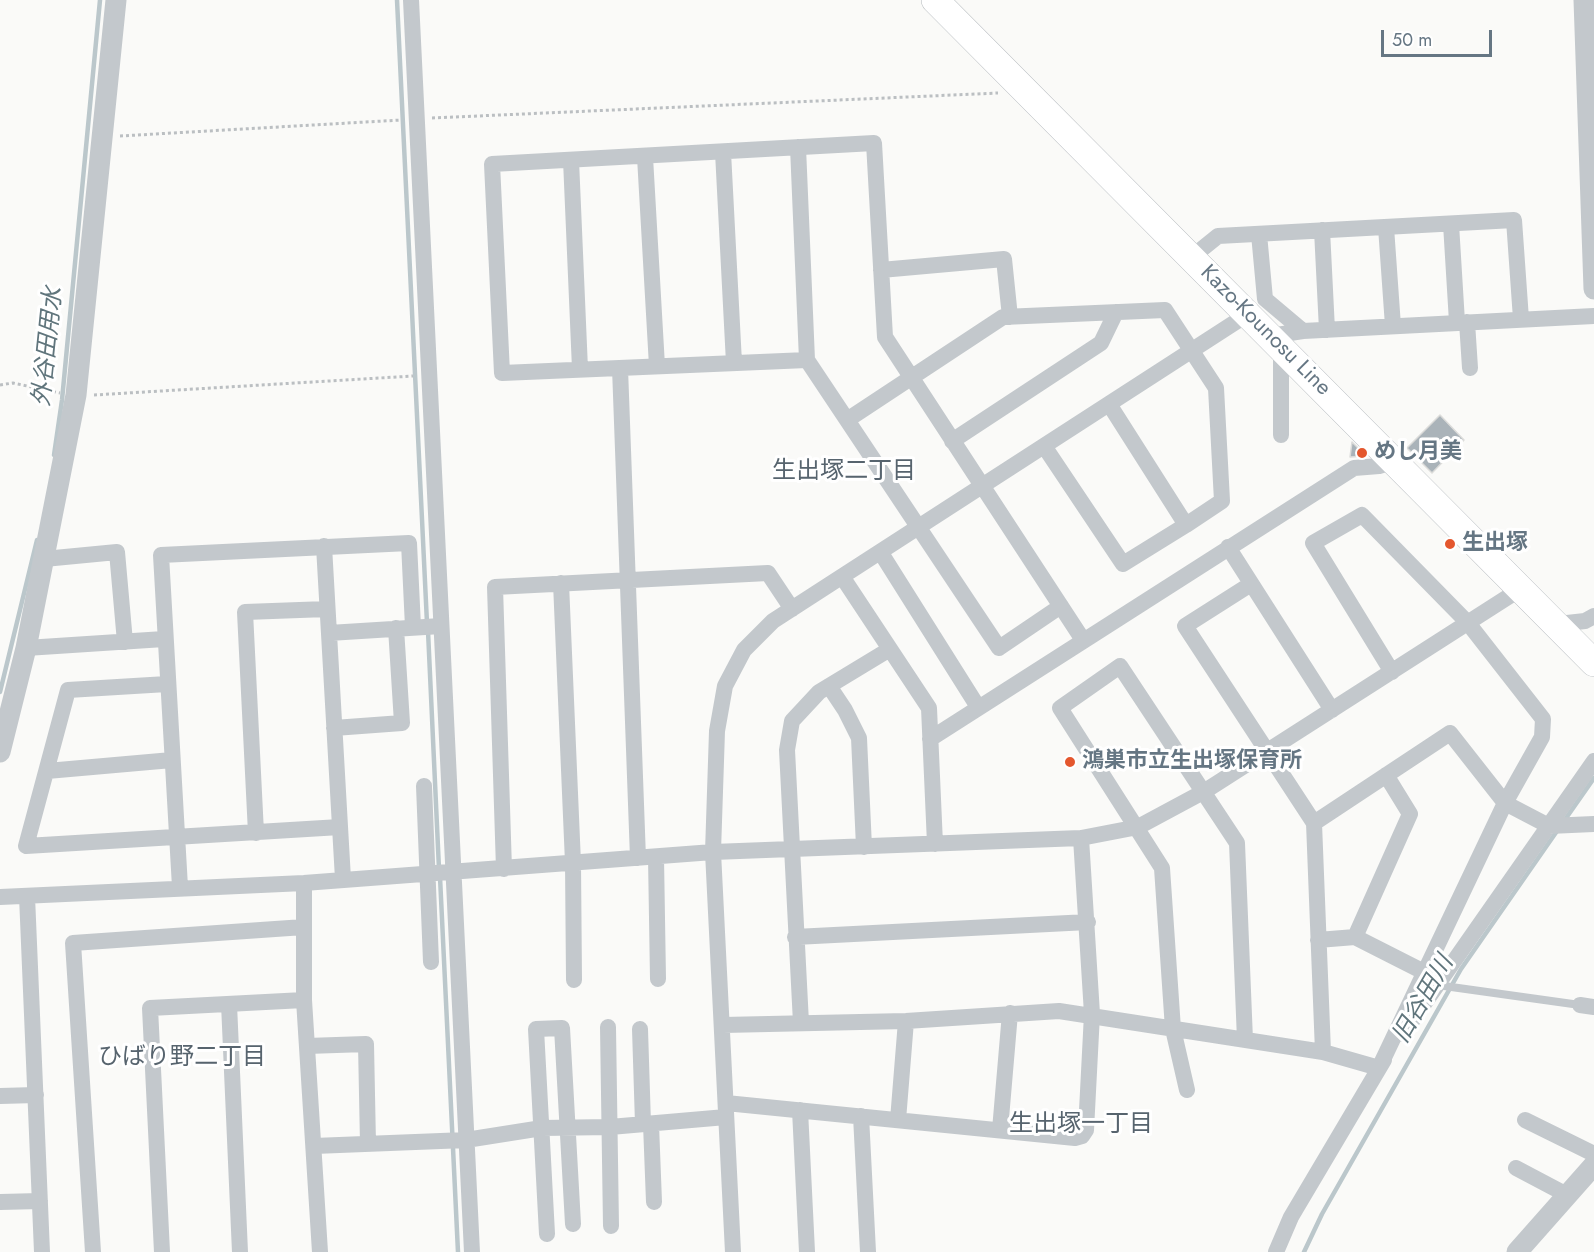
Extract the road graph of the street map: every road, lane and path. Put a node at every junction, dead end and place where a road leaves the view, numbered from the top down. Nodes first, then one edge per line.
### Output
1 (116, 0) edge
2 (411, 0) edge
3 (935, 0) edge
4 (1584, 0) edge
5 (1022, 86) junction
6 (417, 119) junction
7 (103, 136) junction
8 (798, 147) junction
9 (723, 152) junction
10 (645, 157) junction
11 (571, 160) junction
12 (1451, 224) junction
13 (1386, 227) junction
14 (1322, 231) junction
15 (1258, 234) junction
16 (1192, 257) junction
17 (882, 270) junction
18 (1594, 289) edge
19 (1116, 312) junction
20 (1248, 314) junction
21 (1594, 316) edge
22 (1010, 317) junction
23 (1521, 319) junction
24 (1462, 322) junction
25 (1394, 326) junction
26 (1327, 330) junction
27 (1285, 338) junction
28 (1192, 349) junction
29 (807, 360) junction
30 (734, 363) junction
31 (657, 366) junction
32 (620, 368) junction
33 (1470, 368) dead end
34 (580, 369) junction
35 (911, 376) junction
36 (430, 377) junction
37 (0, 385) edge
38 (76, 395) junction
39 (1108, 404) junction
40 (848, 420) junction
41 (1281, 435) dead end
42 (952, 441) junction
43 (1044, 446) junction
44 (1395, 461) junction
45 (982, 487) junction
46 (1186, 525) junction
47 (919, 526) junction
48 (324, 546) junction
49 (1228, 547) junction
50 (881, 553) junction
51 (44, 559) junction
52 (843, 578) junction
53 (628, 579) junction
54 (561, 583) junction
55 (1251, 584) junction
56 (1522, 588) junction
57 (1061, 606) junction
58 (327, 609) junction
59 (792, 609) junction
60 (1594, 616) edge
61 (1468, 623) junction
62 (1558, 624) junction
63 (441, 626) junction
64 (413, 627) junction
65 (396, 628) junction
66 (328, 633) junction
67 (164, 639) junction
68 (1083, 640) junction
69 (125, 642) junction
70 (26, 648) junction
71 (890, 649) junction
72 (1594, 663) edge
73 (1392, 672) junction
74 (167, 684) junction
75 (829, 686) junction
76 (978, 707) junction
77 (1332, 710) junction
78 (334, 728) junction
79 (930, 738) junction
80 (0, 752) edge
81 (1268, 752) junction
82 (172, 760) junction
83 (1594, 761) edge
84 (47, 771) junction
85 (1386, 776) junction
86 (424, 786) dead end
87 (1205, 792) junction
88 (1505, 803) junction
89 (1314, 823) junction
90 (1594, 824) edge
91 (1549, 826) junction
92 (340, 827) junction
93 (1138, 827) junction
94 (256, 833) junction
95 (178, 838) junction
96 (1081, 838) junction
97 (935, 844) junction
98 (864, 847) junction
99 (790, 849) junction
100 (713, 852) junction
101 (656, 857) junction
102 (638, 858) junction
103 (573, 863) junction
104 (504, 868) junction
105 (454, 872) junction
106 (428, 874) junction
107 (342, 879) junction
108 (303, 883) junction
109 (180, 888) junction
110 (27, 896) junction
111 (0, 897) edge
112 (1088, 922) junction
113 (304, 927) junction
114 (1355, 936) junction
115 (795, 937) junction
116 (1318, 940) junction
117 (432, 962) dead end
118 (1424, 972) junction
119 (658, 979) dead end
120 (574, 980) dead end
121 (1437, 985) junction
122 (304, 1000) junction
123 (229, 1004) junction
124 (1587, 1006) edge
125 (1010, 1013) junction
126 (1092, 1014) junction
127 (906, 1021) junction
128 (801, 1023) junction
129 (723, 1025) junction
130 (608, 1027) dead end
131 (640, 1029) dead end
132 (1173, 1029) junction
133 (1245, 1040) junction
134 (307, 1046) junction
135 (1323, 1052) junction
136 (1379, 1068) junction
137 (1187, 1090) dead end
138 (36, 1095) junction
139 (0, 1096) edge
140 (726, 1110) junction
141 (800, 1110) junction
142 (861, 1116) junction
143 (898, 1119) junction
144 (1525, 1120) dead end
145 (647, 1124) junction
146 (568, 1126) junction
147 (610, 1127) junction
148 (542, 1128) junction
149 (1000, 1130) junction
150 (466, 1140) junction
151 (368, 1144) junction
152 (314, 1146) junction
153 (1594, 1154) edge
154 (1594, 1165) edge
155 (1516, 1168) dead end
156 (1569, 1196) junction
157 (40, 1200) junction
158 (0, 1202) edge
159 (654, 1202) dead end
160 (573, 1224) dead end
161 (611, 1226) dead end
162 (547, 1234) dead end
163 (1524, 1250) edge
164 (42, 1252) edge
165 (93, 1252) edge
166 (162, 1252) edge
167 (240, 1252) edge
168 (320, 1252) edge
169 (472, 1252) edge
170 (733, 1252) edge
171 (807, 1252) edge
172 (868, 1252) edge
173 (1276, 1252) edge

1 - 7 street
2 - 6 street
3 - 5 main road, Kazo-Kounosu Line
4 - 18 street
5 - 6 path
5 - 16 main road, Kazo-Kounosu Line
6 - 7 path
6 - 36 street
7 - 38 street
8 - 9 street
8 - 17 street
8 - 29 street
9 - 10 street
9 - 30 street
10 - 11 street
10 - 31 street
11 - 34 street
11 - 34 street
12 - 13 street
12 - 23 street
12 - 24 street
13 - 14 street
13 - 25 street
14 - 15 street
14 - 26 street
15 - 16 street
15 - 27 street
16 - 20 main road, Kazo-Kounosu Line
17 - 22 street
17 - 35 street
19 - 22 street
19 - 28 street
19 - 42 street
20 - 27 main road, Kazo-Kounosu Line
20 - 28 street
21 - 23 street
22 - 35 street
23 - 24 street
24 - 25 street
24 - 33 street
25 - 26 street
26 - 27 street
27 - 41 street
27 - 44 main road, Kazo-Kounosu Line
28 - 39 street
28 - 46 street
29 - 30 street
29 - 40 street
30 - 31 street
31 - 32 street
32 - 34 street
32 - 53 street
35 - 40 street
35 - 42 street
36 - 38 path
36 - 63 street
37 - 38 path
38 - 51 street
39 - 43 street
39 - 46 street
40 - 47 street
42 - 45 street
43 - 45 street
43 - 46 street
44 - 49 street
44 - 56 main road, Kazo-Kounosu Line
45 - 47 street
45 - 57 street
47 - 50 street
47 - 57 street
48 - 58 street
48 - 64 street
48 - 67 street
49 - 55 street
49 - 68 street
50 - 52 street
50 - 76 street
51 - 69 street
51 - 70 street
52 - 59 street
52 - 71 street
53 - 54 street
53 - 59 street
53 - 102 street
54 - 103 street
54 - 104 street
55 - 77 street
55 - 81 street
56 - 61 street
56 - 62 main road, Kazo-Kounosu Line
57 - 68 street
58 - 66 street
58 - 94 street
59 - 100 street
60 - 62 street
61 - 73 street
61 - 73 street
61 - 88 street
62 - 72 main road, Kazo-Kounosu Line
63 - 64 street
63 - 105 street
64 - 65 street
65 - 66 street
65 - 78 street
66 - 78 street
67 - 69 street
67 - 74 street
68 - 76 street
69 - 70 street
70 - 80 street
71 - 75 street
71 - 79 street
73 - 77 street
74 - 82 street
74 - 84 street
75 - 98 street
75 - 99 street
76 - 79 street
77 - 81 street
78 - 92 street
79 - 97 street
81 - 87 street
81 - 89 street
82 - 84 street
82 - 95 street
83 - 91 street
84 - 95 street
85 - 88 street
85 - 89 street
85 - 114 street
86 - 106 street
87 - 93 street
87 - 93 street
87 - 133 street
88 - 91 street
88 - 118 street
89 - 116 street
90 - 91 street
91 - 121 street
92 - 94 street
92 - 107 street
93 - 96 street
93 - 132 street
94 - 95 street
95 - 109 street
96 - 97 street
96 - 112 street
97 - 98 street
98 - 99 street
99 - 100 street
99 - 115 street
100 - 101 street
100 - 129 street
101 - 102 street
101 - 119 street
102 - 103 street
103 - 104 street
103 - 120 street
104 - 105 street
105 - 106 street
105 - 150 street
106 - 107 street
106 - 117 street
107 - 108 street
108 - 109 street
108 - 113 street
109 - 110 street
110 - 111 street
110 - 138 street
112 - 115 street
112 - 126 street
113 - 122 street
113 - 165 street
114 - 116 street
114 - 118 street
115 - 128 street
116 - 135 street
118 - 136 street
121 - 124 lane
121 - 136 street
122 - 123 street
122 - 134 street
123 - 166 street
123 - 167 street
125 - 126 street
125 - 127 street
125 - 149 street
126 - 132 street
126 - 149 street
127 - 128 street
127 - 143 street
128 - 129 street
129 - 140 street
130 - 147 street
131 - 145 street
132 - 133 street
132 - 137 street
133 - 135 street
134 - 151 street
134 - 152 street
135 - 136 street
136 - 173 street
138 - 139 street
138 - 157 street
140 - 141 street
140 - 145 street
140 - 170 street
141 - 142 street
141 - 171 street
142 - 143 street
142 - 172 street
143 - 149 street
144 - 153 street
145 - 147 street
145 - 159 street
146 - 147 street
146 - 148 street
146 - 148 street
146 - 160 street
147 - 161 street
148 - 150 street
148 - 162 street
150 - 151 street
150 - 169 street
151 - 152 street
152 - 168 street
154 - 156 street
155 - 156 street
156 - 163 street
157 - 158 street
157 - 164 street

